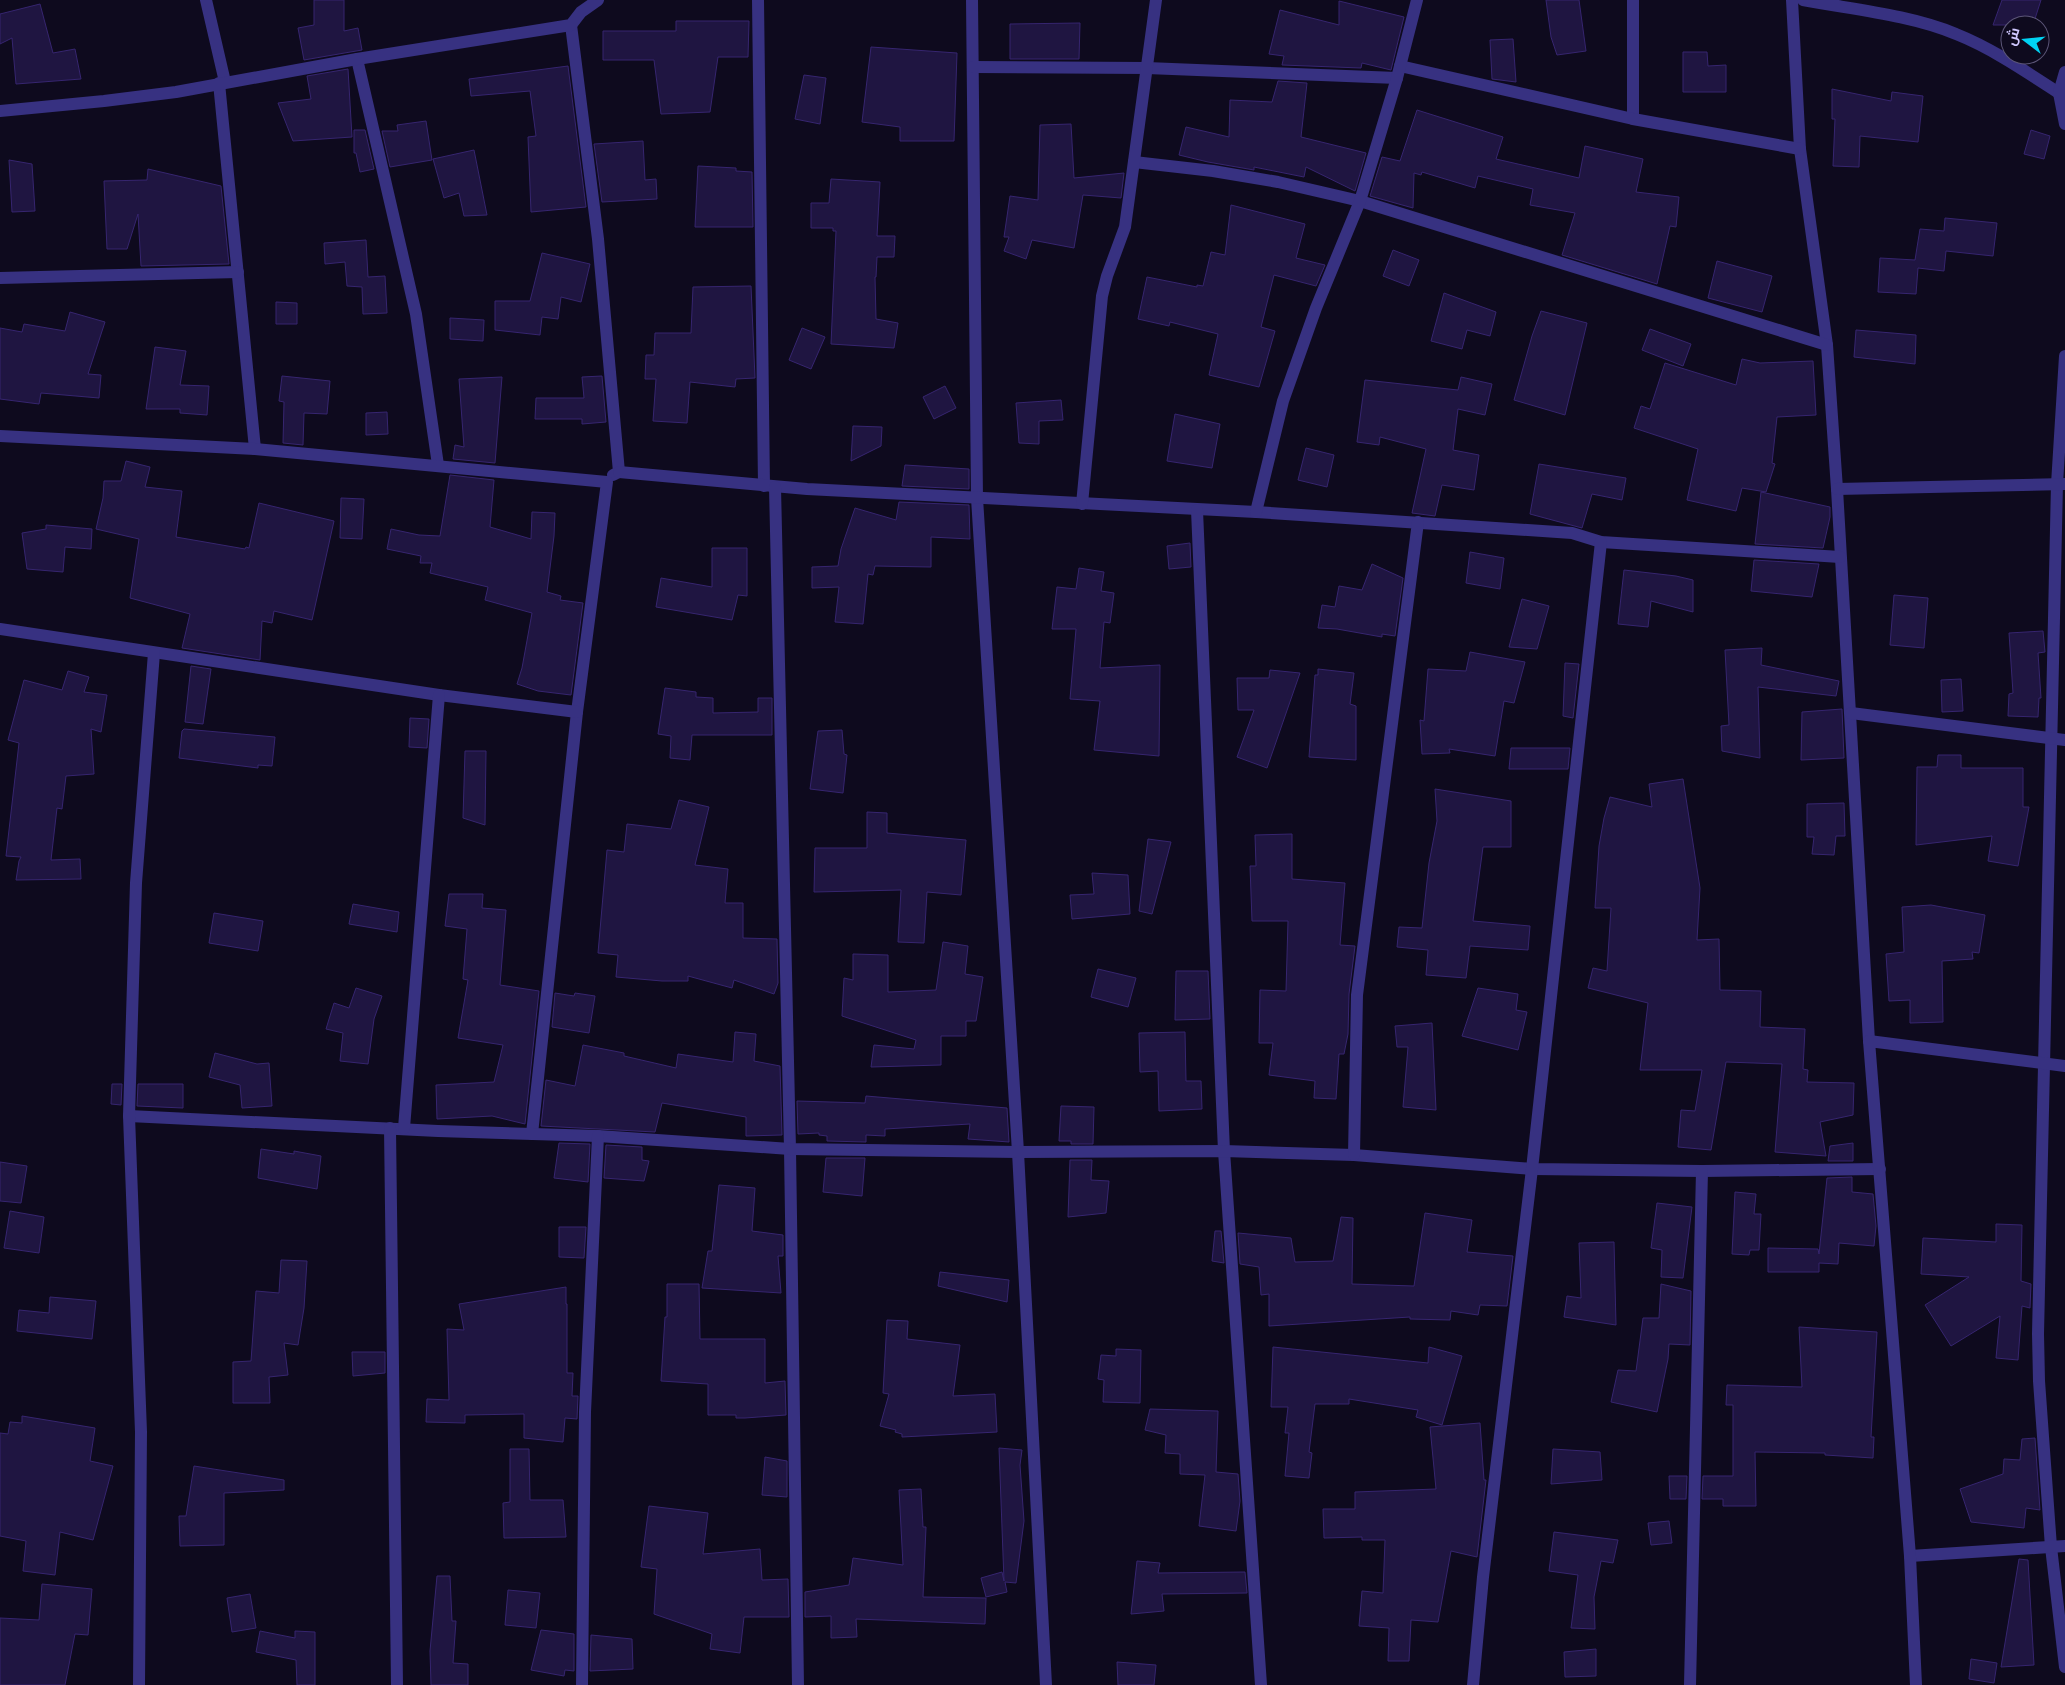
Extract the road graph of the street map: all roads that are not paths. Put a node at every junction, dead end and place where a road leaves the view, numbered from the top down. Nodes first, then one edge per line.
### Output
1 (206, 0) edge
2 (598, 0) edge
3 (758, 0) edge
4 (972, 0) edge
5 (1156, 0) edge
6 (1417, 0) edge
7 (1633, 0) edge
8 (1792, 0) edge
9 (1803, 0) edge
10 (571, 25) junction
11 (357, 59) junction
12 (973, 67) junction
13 (1147, 68) junction
14 (1398, 72) junction
15 (2065, 72) edge
16 (222, 83) junction
17 (2062, 95) edge
18 (0, 111) edge
19 (1633, 119) junction
20 (2065, 124) edge
21 (1800, 149) junction
22 (1134, 162) junction
23 (1360, 201) junction
24 (238, 272) junction
25 (0, 278) edge
26 (1827, 345) junction
27 (2065, 356) edge
28 (0, 436) edge
29 (255, 449) junction
30 (438, 465) junction
31 (619, 472) junction
32 (607, 482) junction
33 (2061, 484) edge
34 (770, 486) junction
35 (1837, 489) junction
36 (977, 498) junction
37 (1082, 504) junction
38 (1197, 510) junction
39 (1256, 512) junction
40 (1418, 522) junction
41 (1602, 542) junction
42 (1840, 557) junction
43 (0, 629) edge
44 (154, 653) junction
45 (439, 695) junction
46 (577, 712) junction
47 (1851, 713) junction
48 (2051, 738) junction
49 (2065, 740) edge
50 (1869, 1041) junction
51 (2045, 1064) junction
52 (2065, 1066) edge
53 (129, 1116) junction
54 (390, 1128) junction
55 (404, 1128) junction
56 (532, 1134) junction
57 (598, 1136) junction
58 (790, 1149) junction
59 (1224, 1151) junction
60 (1018, 1152) junction
61 (1354, 1155) junction
62 (1532, 1169) junction
63 (1880, 1169) junction
64 (1702, 1171) junction
65 (2065, 1546) edge
66 (2051, 1547) junction
67 (1910, 1556) junction
68 (2065, 1667) edge
69 (139, 1685) edge
70 (397, 1685) edge
71 (582, 1685) edge
72 (798, 1685) edge
73 (1046, 1685) edge
74 (1261, 1685) edge
75 (1473, 1685) edge
76 (1690, 1685) edge
77 (1916, 1685) edge

1 - 16 street
2 - 10 street
3 - 34 street
4 - 12 street
5 - 13 street
6 - 14 street
7 - 19 street
8 - 21 street
9 - 17 street
10 - 11 street
10 - 31 street
11 - 16 street
11 - 30 street
12 - 13 street
12 - 36 street
13 - 14 street
13 - 22 street
14 - 19 street
14 - 23 street
15 - 17 street
16 - 18 street
16 - 24 street
17 - 20 street
19 - 21 street
21 - 26 street
22 - 23 street
22 - 37 street
23 - 26 street
23 - 39 street
24 - 25 street
24 - 29 street
26 - 35 street
27 - 33 street
28 - 29 street
29 - 30 street
30 - 32 street
31 - 32 street
31 - 34 street
32 - 46 street
33 - 35 street
33 - 48 street
34 - 36 street
34 - 58 street
35 - 42 street
36 - 37 street
36 - 60 street
37 - 38 street
38 - 39 street
38 - 59 street
39 - 40 street
40 - 41 street
40 - 61 street
41 - 42 street
41 - 62 street
42 - 47 street
43 - 44 street
44 - 45 street
44 - 53 street
45 - 46 street
45 - 55 street
46 - 56 street
47 - 48 street
47 - 50 street
48 - 49 street
48 - 51 street
50 - 51 street
50 - 63 street
51 - 52 street
51 - 66 street
53 - 54 street
53 - 69 street
54 - 55 street
54 - 70 street
55 - 56 street
56 - 57 street
57 - 58 street
57 - 71 street
58 - 60 street
58 - 72 street
59 - 60 street
59 - 61 street
59 - 74 street
60 - 73 street
61 - 62 street
62 - 64 street
62 - 75 street
63 - 64 street
63 - 67 street
64 - 76 street
65 - 66 street
66 - 67 street
66 - 68 street
67 - 77 street

